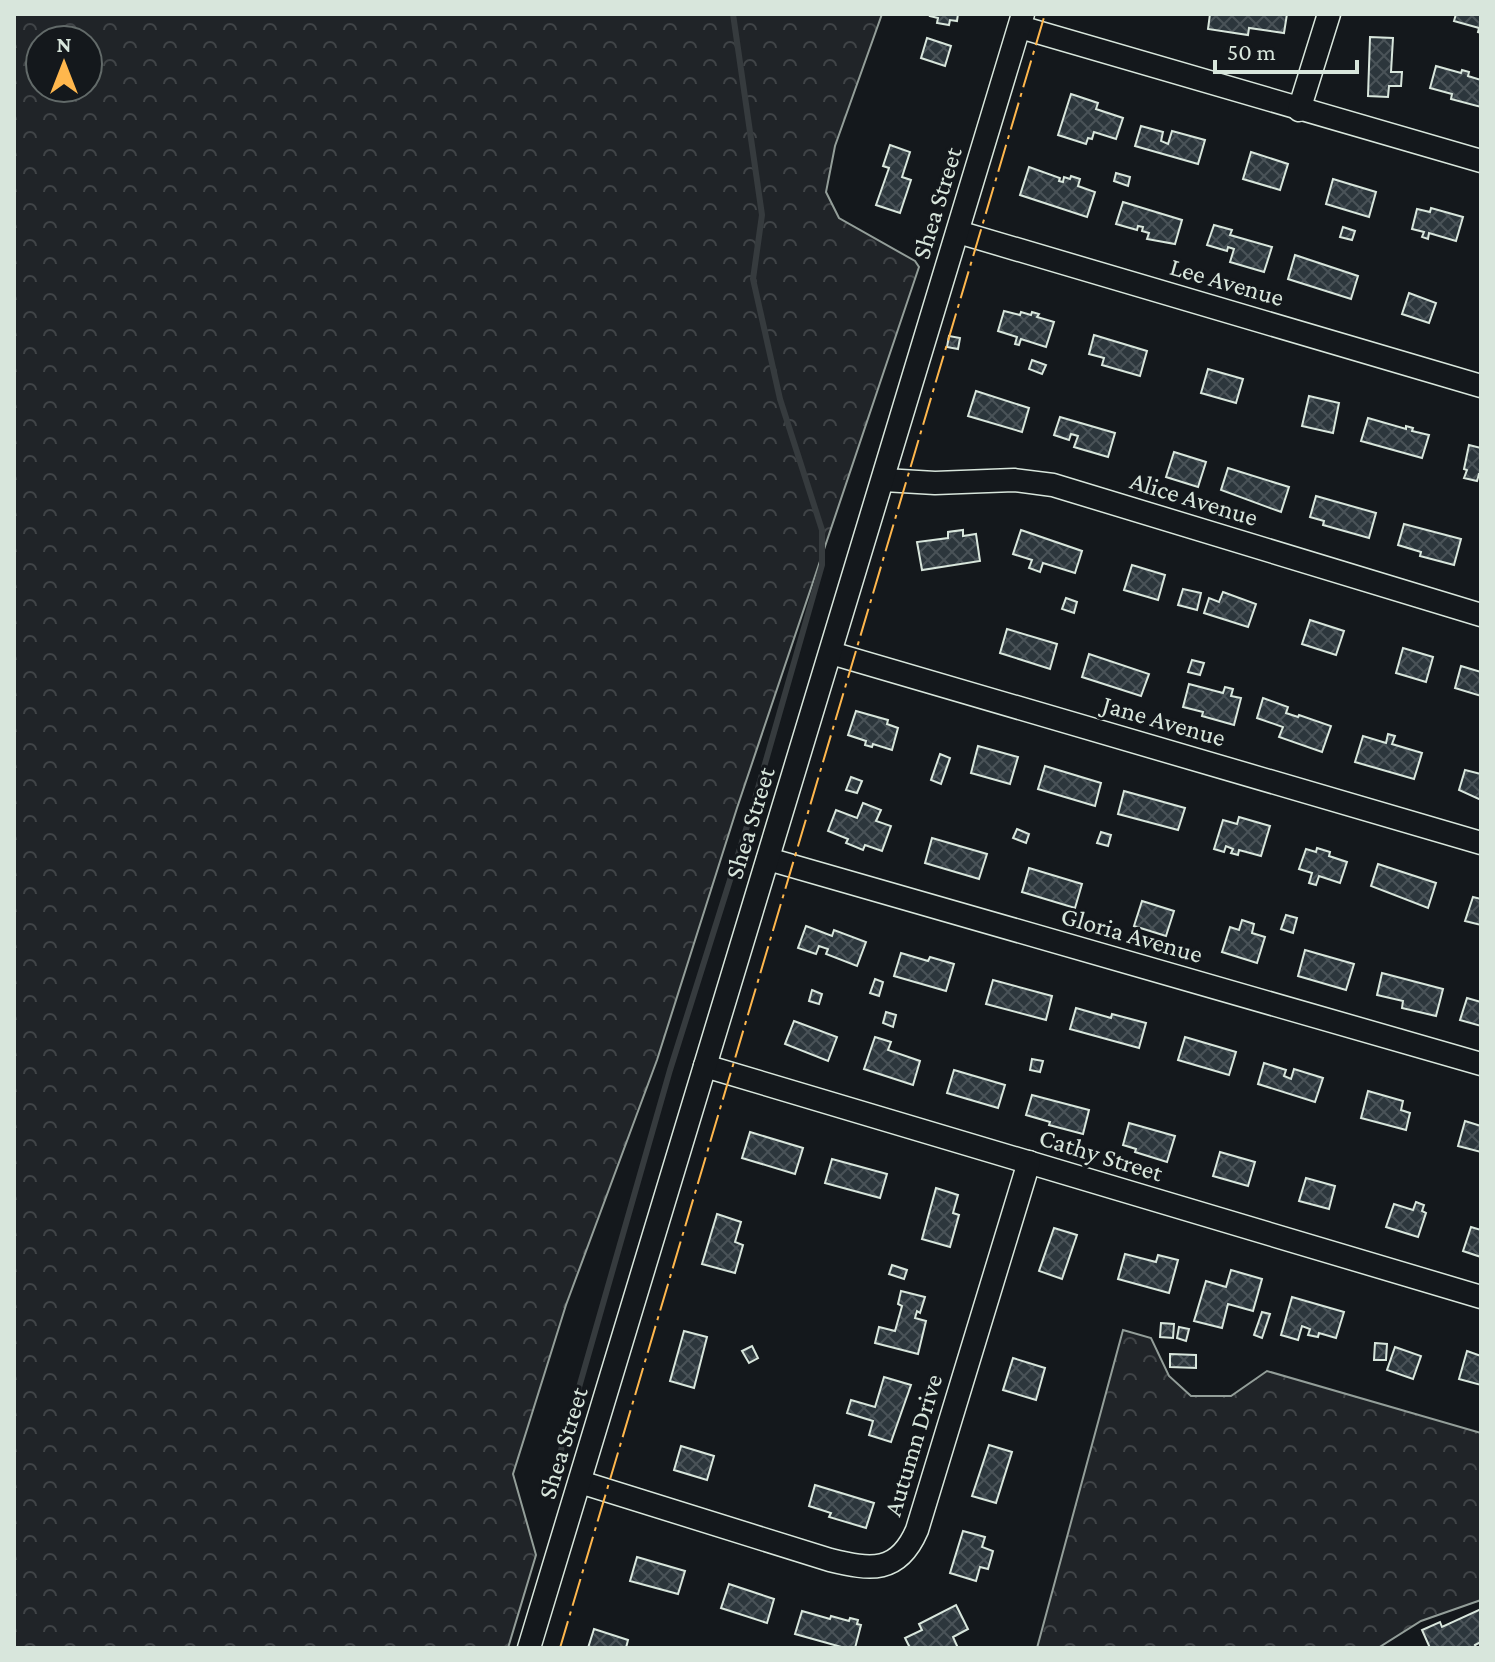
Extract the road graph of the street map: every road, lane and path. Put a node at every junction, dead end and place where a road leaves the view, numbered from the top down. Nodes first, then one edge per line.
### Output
1 (1329, 14) edge
2 (1022, 21) edge
3 (1299, 110) junction
4 (1481, 161) edge
5 (958, 232) junction
6 (1481, 386) edge
7 (884, 480) junction
8 (1481, 615) edge
9 (831, 653) junction
10 (1481, 843) edge
11 (768, 859) junction
12 (1481, 1064) edge
13 (705, 1066) junction
14 (1029, 1162) junction
15 (1481, 1297) edge
16 (580, 1482) junction
17 (529, 1648) edge

1 - 3 street
2 - 3 street
2 - 5 street, Shea Street
3 - 4 street
5 - 6 street, Lee Avenue
5 - 7 street, Shea Street
7 - 8 street, Alice Avenue
7 - 9 street, Shea Street
9 - 10 street, Jane Avenue
9 - 11 street, Shea Street
11 - 12 street, Gloria Avenue
11 - 13 street, Shea Street
13 - 14 street, Cathy Street
13 - 16 street, Shea Street
14 - 15 street, Cathy Street
14 - 16 street, Autumn Drive
16 - 17 street, Shea Street

